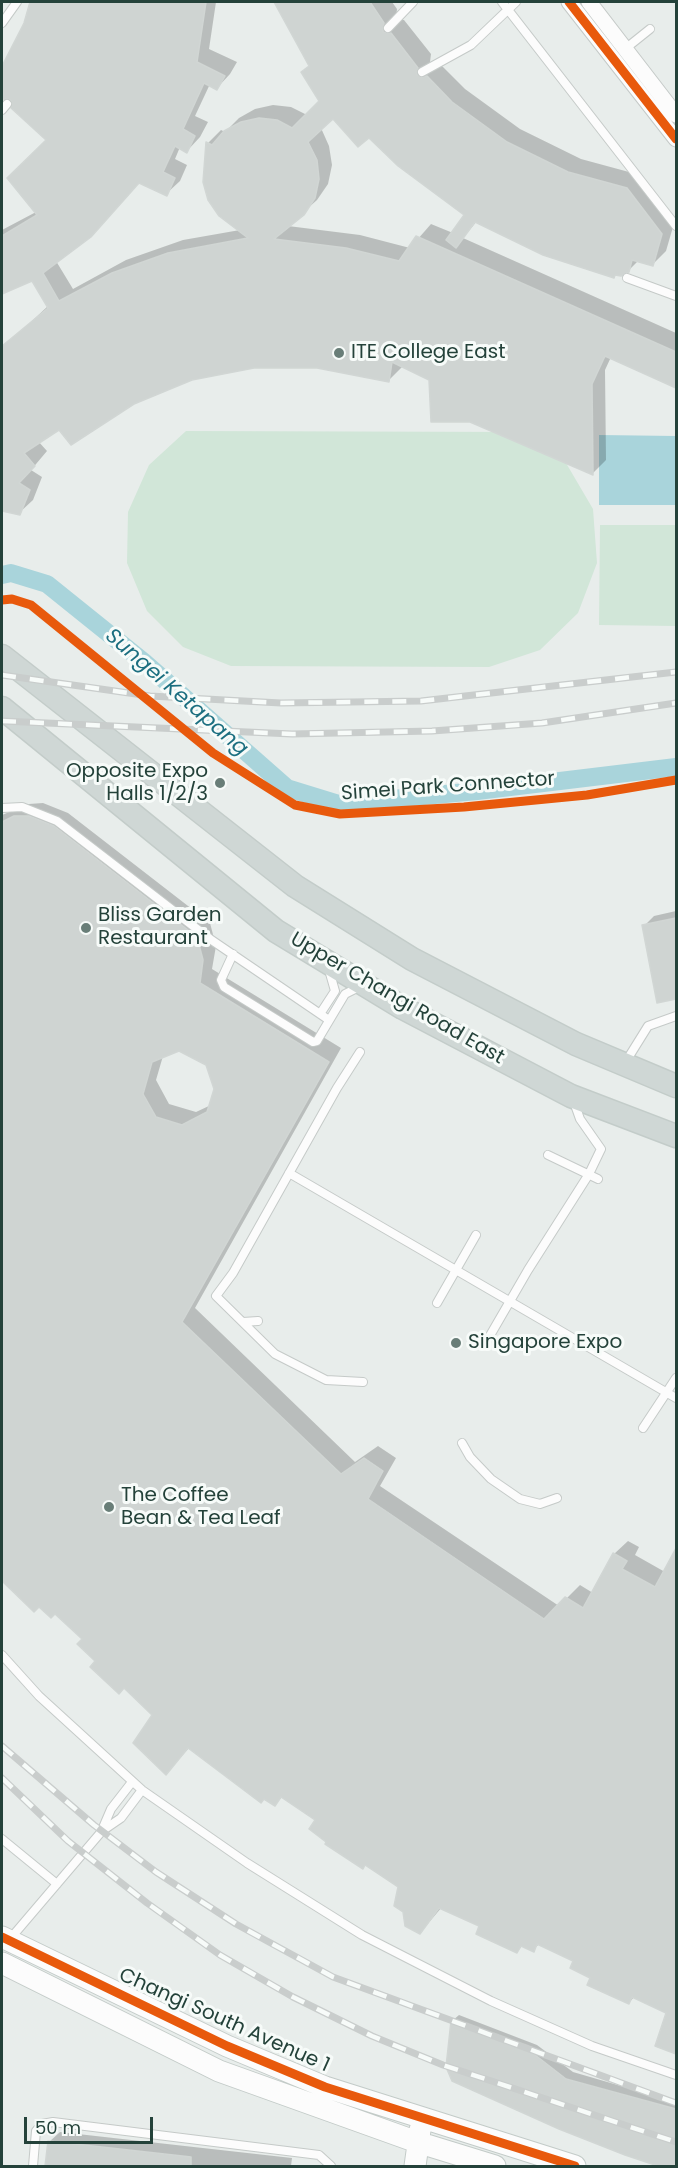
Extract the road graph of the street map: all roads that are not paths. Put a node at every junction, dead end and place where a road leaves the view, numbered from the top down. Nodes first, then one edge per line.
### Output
1 (17, 2) edge
2 (413, 2) edge
3 (516, 2) edge
4 (570, 2) edge
5 (589, 2) edge
6 (505, 5) edge
7 (2, 23) edge
8 (388, 28) dead end
9 (650, 29) dead end
10 (625, 49) junction
11 (422, 72) dead end
12 (654, 97) junction
13 (676, 115) edge
14 (676, 139) edge
15 (676, 226) edge
16 (627, 278) dead end
17 (676, 296) edge
18 (2, 656) edge
19 (2, 708) edge
20 (2, 808) edge
21 (233, 954) junction
22 (325, 960) junction
23 (365, 985) junction
24 (320, 1014) junction
25 (676, 1016) edge
26 (329, 1020) junction
27 (360, 1052) dead end
28 (624, 1064) junction
29 (676, 1086) edge
30 (571, 1095) junction
31 (676, 1136) edge
32 (548, 1155) dead end
33 (289, 1173) junction
34 (589, 1174) junction
35 (598, 1179) dead end
36 (476, 1235) dead end
37 (456, 1270) junction
38 (510, 1302) junction
39 (437, 1303) dead end
40 (258, 1321) dead end
41 (243, 1322) junction
42 (488, 1339) dead end
43 (676, 1378) edge
44 (363, 1382) dead end
45 (667, 1392) junction
46 (676, 1398) edge
47 (643, 1428) dead end
48 (462, 1443) dead end
49 (556, 1498) dead end
50 (2, 1655) edge
51 (132, 1782) junction
52 (141, 1790) junction
53 (102, 1832) junction
54 (2, 1839) edge
55 (57, 1884) junction
56 (4, 1943) edge
57 (2, 1963) edge
58 (676, 2075) edge
59 (424, 2118) junction
60 (445, 2126) junction
61 (417, 2142) junction
62 (438, 2158) edge
63 (33, 2166) edge
64 (331, 2166) edge
65 (415, 2166) edge
66 (495, 2166) edge
67 (575, 2166) edge

1 - 7 lane
2 - 8 lane
3 - 6 lane
4 - 12 street
5 - 10 street
6 - 11 lane
6 - 15 lane
9 - 10 lane
10 - 12 street
12 - 13 street
12 - 14 street
16 - 17 lane
18 - 28 main road
19 - 22 main road, Upper Changi Road East
20 - 21 lane
21 - 24 lane
21 - 26 lane
22 - 23 main road, Upper Changi Road East
22 - 24 lane
23 - 26 lane
23 - 30 main road, Upper Changi Road East
24 - 26 lane
25 - 28 lane
27 - 33 lane
28 - 29 main road
30 - 31 main road, Upper Changi Road East
30 - 34 lane
32 - 34 lane
33 - 37 lane
33 - 41 lane
34 - 35 lane
34 - 38 lane
36 - 37 lane
37 - 38 lane
37 - 39 lane
38 - 42 lane
38 - 45 lane
40 - 41 lane
41 - 44 lane
43 - 45 lane
45 - 46 lane
45 - 47 lane
48 - 49 lane
50 - 51 lane
51 - 52 lane
51 - 53 lane
52 - 53 lane
52 - 58 lane
53 - 55 lane
54 - 55 lane
55 - 56 lane
56 - 59 street, Changi South Avenue 1
57 - 61 street
59 - 60 street, Changi South Avenue 1
59 - 61 street
60 - 62 street
60 - 67 street, Changi South Avenue 1
61 - 62 street
61 - 65 street
62 - 66 street
63 - 64 lane

